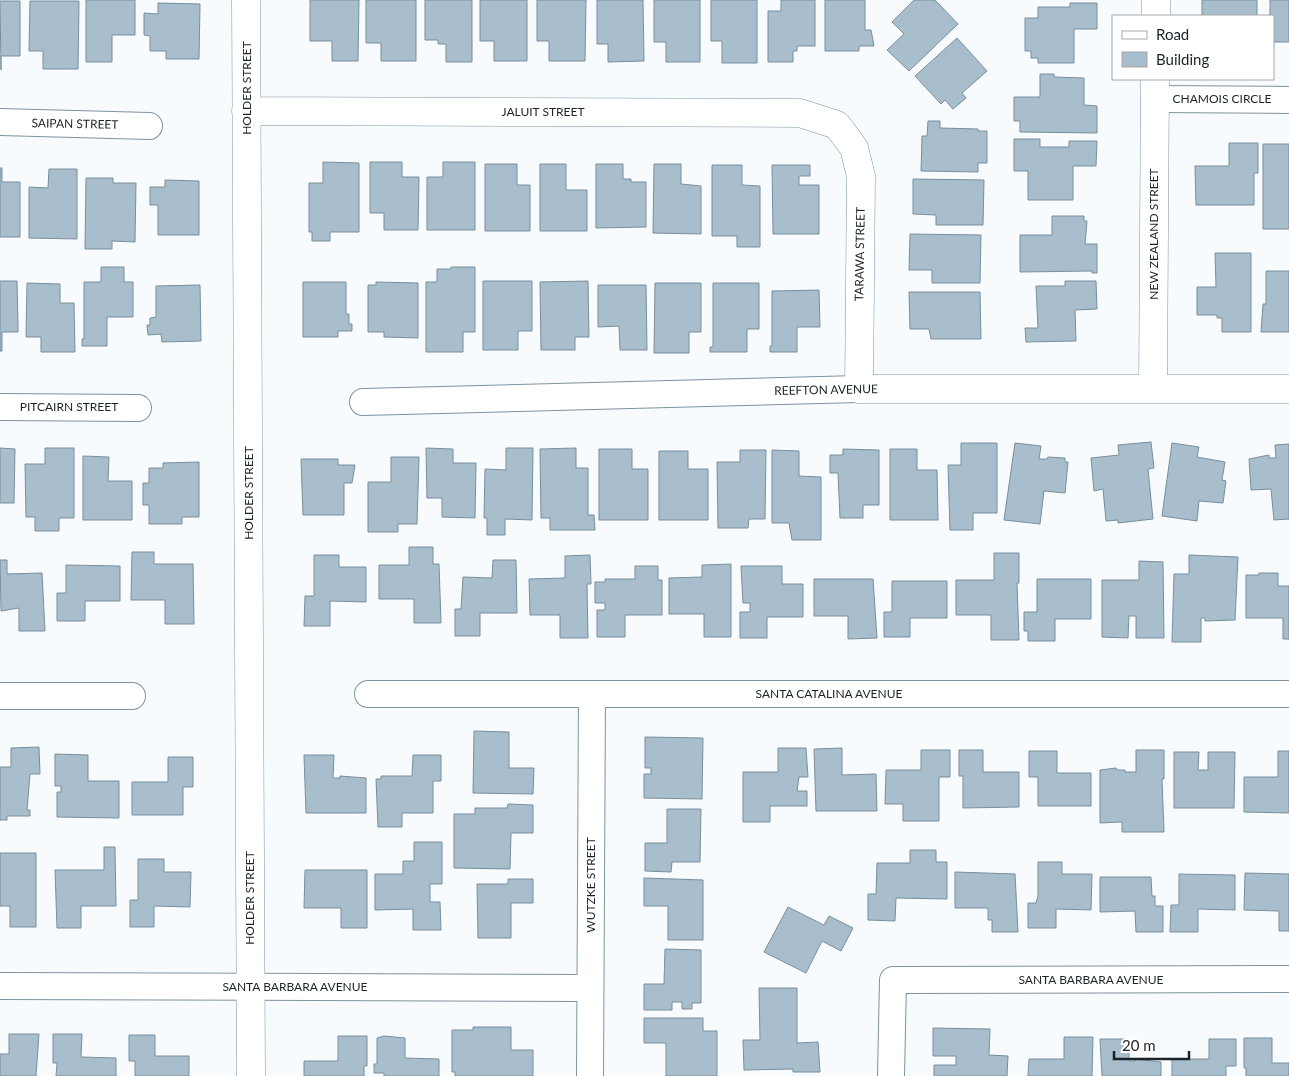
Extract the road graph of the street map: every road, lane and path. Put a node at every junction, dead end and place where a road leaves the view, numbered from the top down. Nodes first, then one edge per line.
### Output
1 (246, 0) edge
2 (1156, 0) edge
3 (1156, 15) edge
4 (1155, 89) edge
5 (1289, 100) edge
6 (246, 111) junction
7 (0, 122) edge
8 (837, 125) joint
9 (149, 126) dead end
10 (1153, 388) junction
11 (859, 389) junction
12 (1289, 389) edge
13 (363, 402) dead end
14 (0, 407) edge
15 (138, 408) dead end
16 (368, 694) dead end
17 (592, 694) junction
18 (1289, 694) edge
19 (0, 696) edge
20 (132, 696) dead end
21 (1289, 979) edge
22 (0, 986) edge
23 (251, 986) junction
24 (590, 988) junction
25 (251, 1076) edge
26 (590, 1076) edge
27 (891, 1076) edge

1 - 6 street, HOLDER STREET
2 - 3 street
4 - 5 street, CHAMOIS CIRCLE
4 - 10 street, NEW ZEALAND STREET
6 - 8 street, JALUIT STREET
6 - 23 street, HOLDER STREET
7 - 9 street, SAIPAN STREET
8 - 11 street, TARAWA STREET
10 - 11 street, REEFTON AVENUE
10 - 12 street, REEFTON AVENUE
11 - 13 street, REEFTON AVENUE
14 - 15 street, PITCAIRN STREET
16 - 17 street, SANTA CATALINA AVENUE
17 - 18 street, SANTA CATALINA AVENUE
17 - 24 street, WUTZKE STREET
19 - 20 street
21 - 27 street, SANTA BARBARA AVENUE
22 - 23 street, SANTA BARBARA AVENUE
23 - 24 street, SANTA BARBARA AVENUE
23 - 25 street, HOLDER STREET
24 - 26 street, WUTZKE STREET

